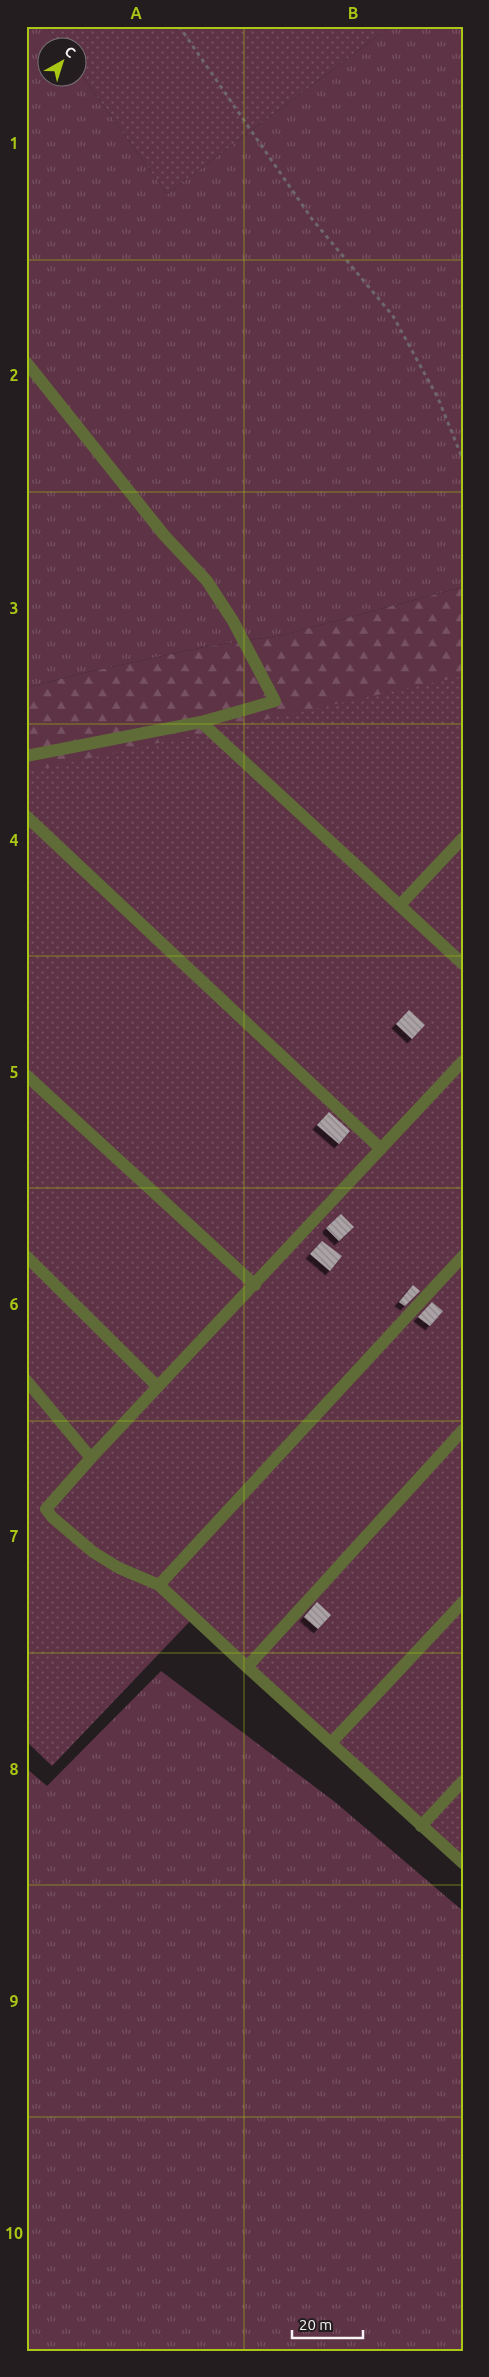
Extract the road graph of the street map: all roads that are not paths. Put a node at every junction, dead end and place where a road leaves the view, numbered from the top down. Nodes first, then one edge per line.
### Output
1 (26, 362) edge
2 (201, 722) junction
3 (26, 756) edge
4 (26, 816) edge
5 (463, 838) edge
6 (400, 906) junction
7 (463, 964) edge
8 (463, 1061) edge
9 (26, 1075) edge
10 (381, 1148) junction
11 (26, 1256) edge
12 (463, 1256) edge
13 (255, 1285) junction
14 (26, 1380) edge
15 (158, 1387) junction
16 (463, 1430) edge
17 (91, 1458) junction
18 (159, 1585) junction
19 (463, 1602) edge
20 (246, 1667) junction
21 (331, 1743) junction
22 (463, 1781) edge
23 (421, 1826) junction
24 (463, 1863) edge

1 - 2 lane
2 - 3 lane
2 - 6 lane
4 - 10 lane
5 - 6 lane
6 - 7 lane
8 - 10 lane
9 - 13 lane
10 - 13 lane
11 - 15 lane
12 - 18 lane
13 - 15 lane
14 - 17 lane
15 - 17 lane
16 - 20 lane
17 - 18 lane
18 - 20 lane
19 - 21 lane
20 - 21 lane
21 - 23 lane
22 - 23 lane
23 - 24 lane

